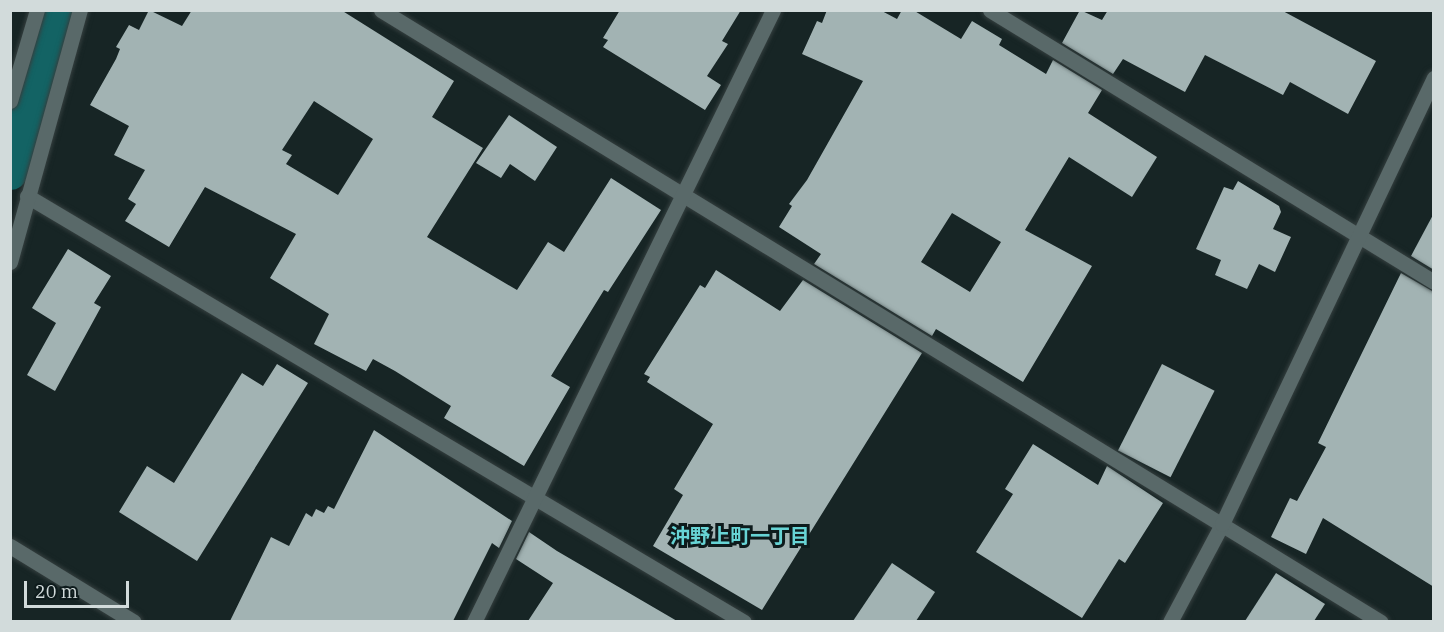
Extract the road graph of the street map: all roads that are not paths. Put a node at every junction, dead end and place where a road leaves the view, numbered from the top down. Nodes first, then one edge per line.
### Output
1 (37, 10) edge
2 (80, 10) edge
3 (381, 10) edge
4 (773, 10) edge
5 (990, 10) edge
6 (1434, 78) edge
7 (10, 101) edge
8 (681, 194) junction
9 (27, 196) junction
10 (1357, 235) junction
11 (10, 262) edge
12 (1434, 282) edge
13 (535, 499) junction
14 (1222, 524) junction
15 (10, 546) edge
16 (134, 621) edge
17 (474, 621) edge
18 (744, 621) edge
19 (1170, 621) edge
20 (1381, 621) edge

1 - 7 street
2 - 9 street
3 - 8 street
4 - 8 street
5 - 10 street
6 - 10 street
8 - 13 street
8 - 14 street
9 - 11 street
9 - 13 street
10 - 12 street
10 - 14 street
13 - 17 street
13 - 18 street
14 - 19 street
14 - 20 street
15 - 16 street

